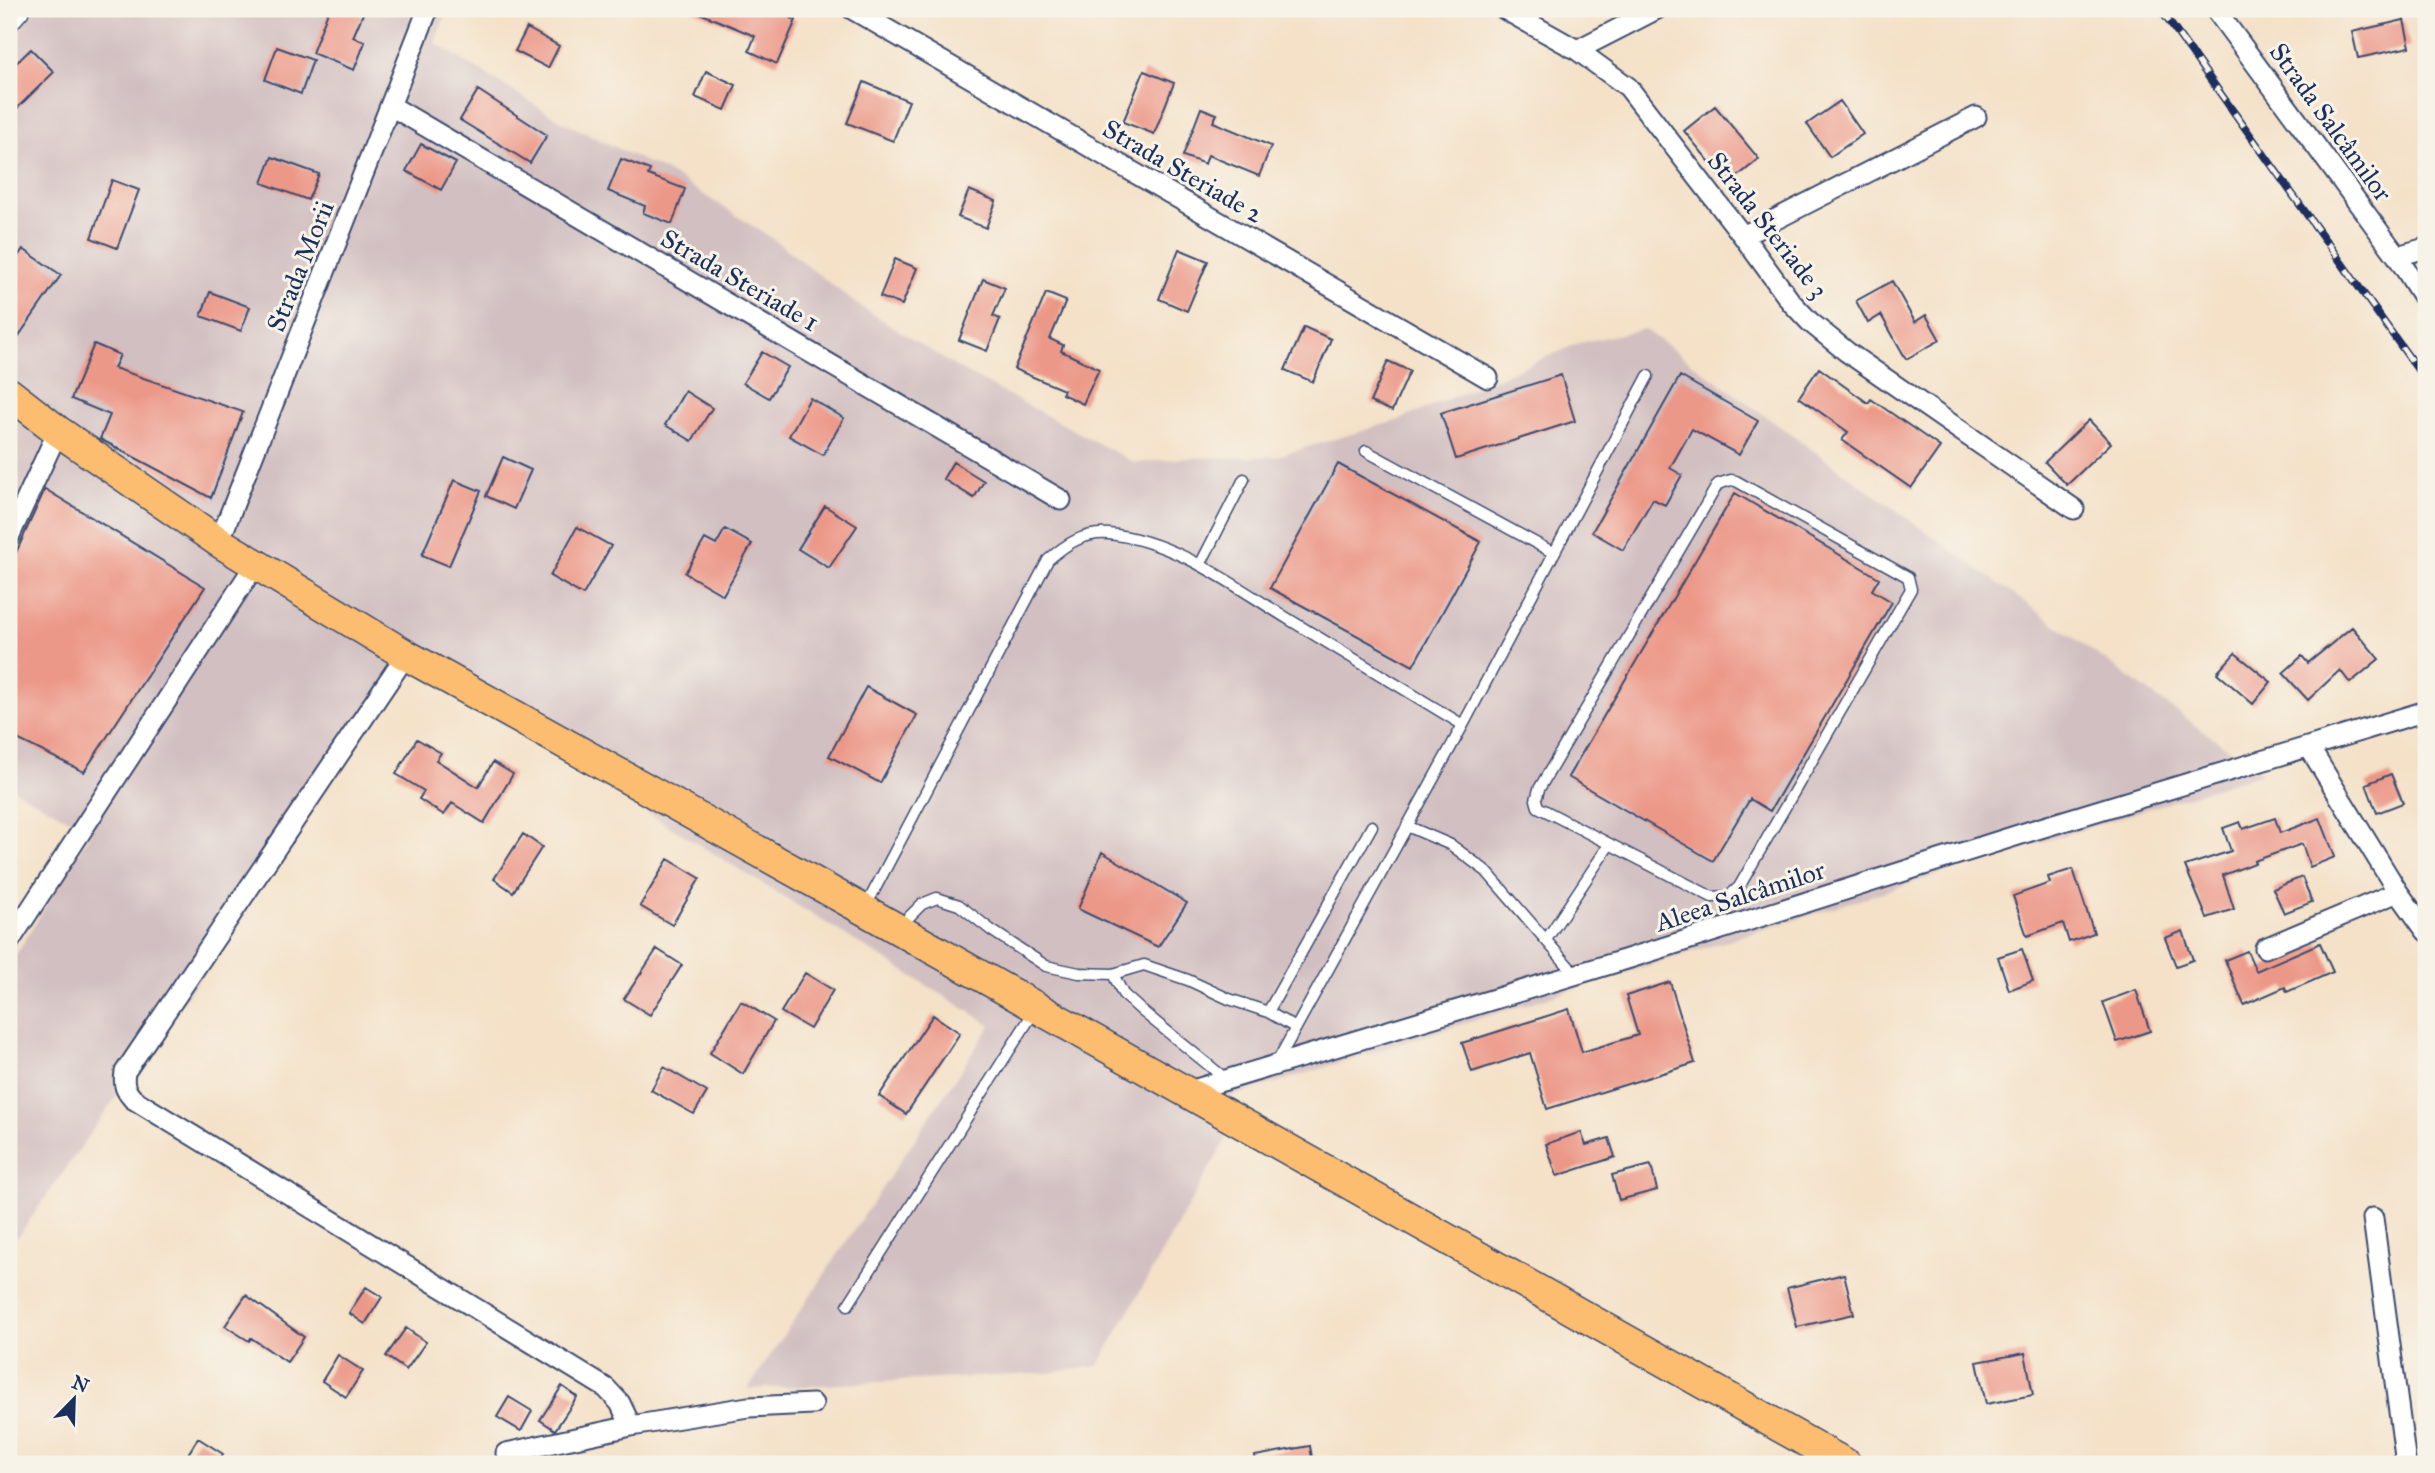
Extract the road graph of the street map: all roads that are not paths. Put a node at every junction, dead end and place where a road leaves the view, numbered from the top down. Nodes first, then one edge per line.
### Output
1 (21, 9) edge
2 (428, 9) edge
3 (852, 9) edge
4 (1504, 9) edge
5 (1657, 9) edge
6 (2215, 9) edge
7 (9, 29) edge
8 (1577, 50) junction
9 (391, 106) junction
10 (1976, 117) dead end
11 (1743, 236) junction
12 (2426, 248) edge
13 (2397, 256) junction
14 (2426, 302) edge
15 (1648, 376) dead end
16 (1488, 378) dead end
17 (9, 393) edge
18 (58, 431) junction
19 (1366, 451) dead end
20 (1244, 479) dead end
21 (1061, 500) dead end
22 (2074, 509) dead end
23 (9, 537) edge
24 (219, 542) junction
25 (1554, 553) junction
26 (255, 565) junction
27 (1200, 565) junction
28 (407, 655) junction
29 (2426, 711) edge
30 (1463, 725) junction
31 (2309, 747) junction
32 (1372, 826) dead end
33 (1407, 826) junction
34 (1609, 845) junction
35 (2398, 892) junction
36 (864, 910) junction
37 (897, 929) junction
38 (2426, 931) edge
39 (1546, 940) junction
40 (9, 942) edge
41 (2265, 948) dead end
42 (1113, 974) junction
43 (1576, 975) junction
44 (1037, 1007) junction
45 (1268, 1012) junction
46 (1296, 1028) junction
47 (1274, 1067) junction
48 (1228, 1080) junction
49 (1186, 1092) junction
50 (2373, 1218) dead end
51 (848, 1305) dead end
52 (813, 1404) dead end
53 (631, 1426) junction
54 (506, 1453) dead end
55 (1846, 1464) edge
56 (2406, 1464) edge

1 - 7 lane
2 - 9 street, Strada Morii
3 - 16 street, Strada Steriade 2
4 - 8 street, Strada Steriade 3
5 - 8 street
6 - 13 street, Strada Salcâmilor
8 - 11 street, Strada Steriade 3
9 - 21 street, Strada Steriade 1
9 - 24 street, Strada Morii
10 - 11 street
11 - 22 street, Strada Steriade 3
12 - 13 street
13 - 14 street, Strada Salcâmilor
15 - 25 lane
17 - 18 main road
18 - 23 street
18 - 24 main road
19 - 25 lane
20 - 27 lane
24 - 26 main road
25 - 30 lane
26 - 28 main road
26 - 40 street
27 - 30 lane
27 - 36 lane
28 - 36 main road
28 - 53 street
29 - 31 street, Aleea Salcâmilor
30 - 33 lane
31 - 35 street
31 - 43 street, Aleea Salcâmilor
32 - 45 lane
33 - 39 lane
33 - 46 lane
34 - 34 lane
34 - 39 lane
35 - 38 street
35 - 41 street
36 - 37 main road
37 - 42 lane
37 - 44 main road
39 - 43 lane
42 - 45 lane
42 - 48 lane
43 - 47 street, Aleea Salcâmilor
44 - 49 main road
44 - 51 lane
45 - 46 lane
46 - 47 lane
47 - 48 street, Aleea Salcâmilor
48 - 49 street, Aleea Salcâmilor
49 - 55 main road
50 - 56 street
52 - 53 street
53 - 54 street

